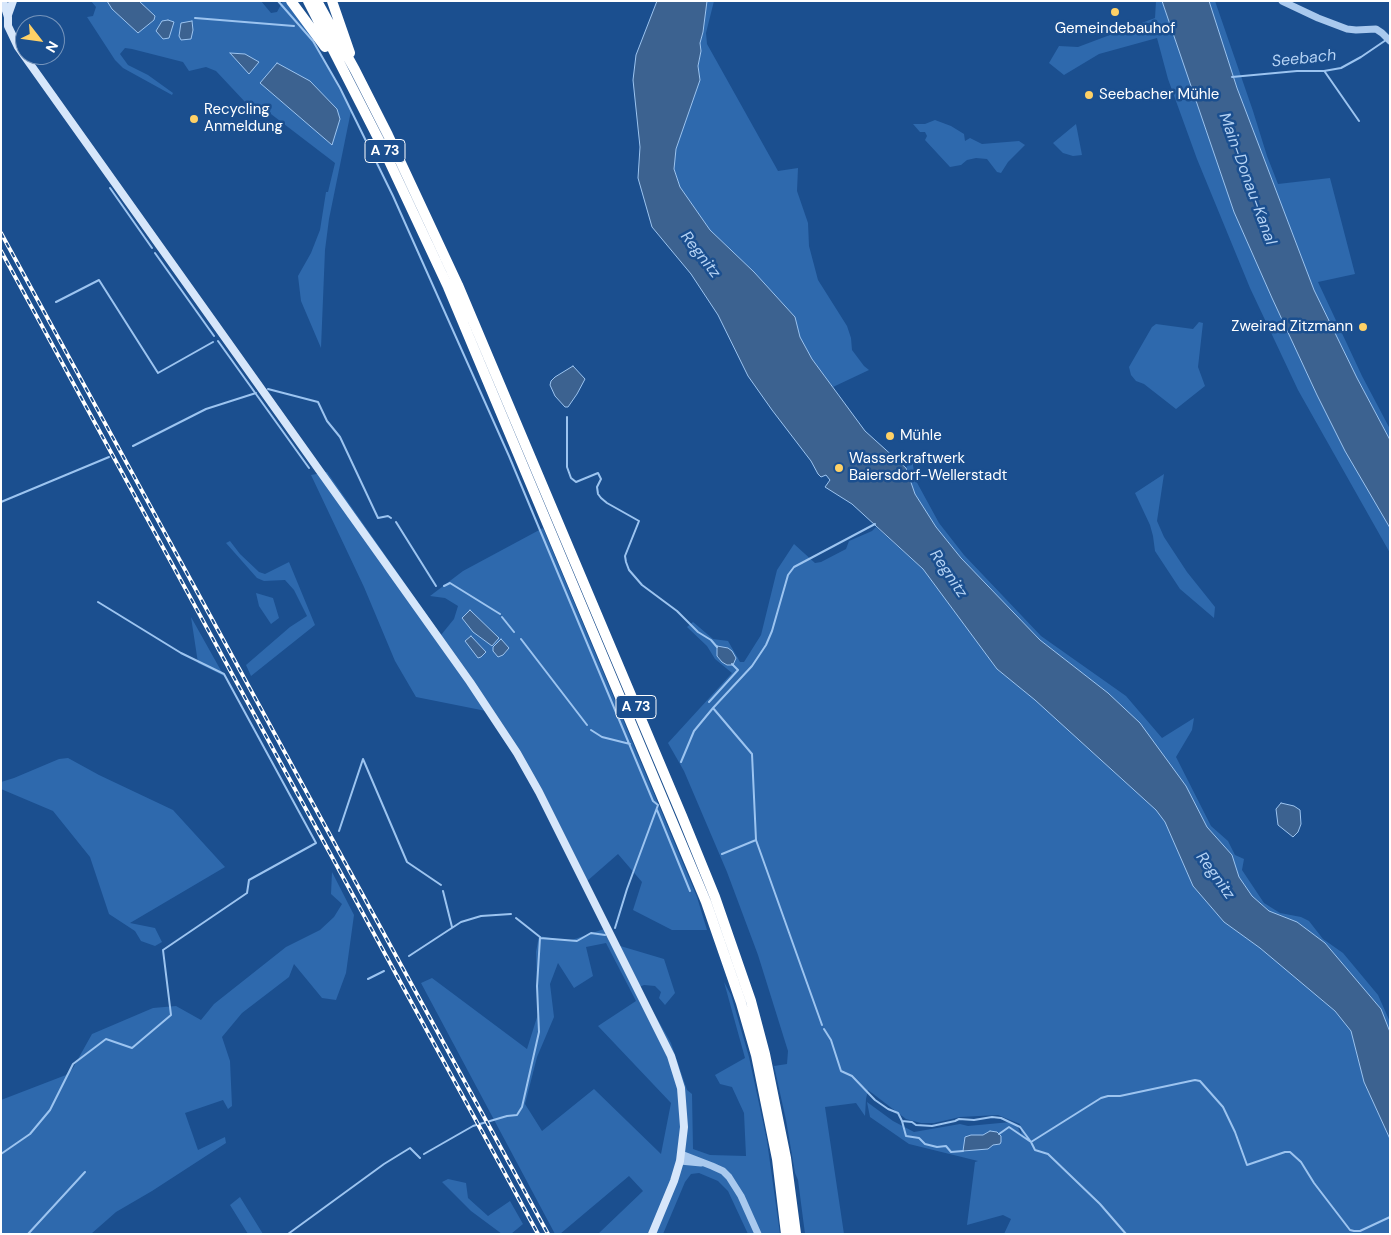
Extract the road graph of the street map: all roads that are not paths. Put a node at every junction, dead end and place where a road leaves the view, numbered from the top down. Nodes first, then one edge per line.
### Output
1 (3, 1) edge
2 (13, 1) edge
3 (291, 1) edge
4 (308, 1) edge
5 (318, 1) edge
6 (332, 1) edge
7 (1282, 1) edge
8 (8, 17) junction
9 (1390, 41) edge
10 (355, 70) junction
11 (350, 82) junction
12 (680, 1158) junction
13 (652, 1234) edge
14 (758, 1234) edge
15 (786, 1234) edge
16 (796, 1234) edge

1 - 8 main road
2 - 8 main road
3 - 11 highway
4 - 11 highway, A 73
5 - 10 highway, A 73
6 - 10 highway
7 - 9 street
8 - 12 main road
10 - 16 highway, A 73
11 - 15 highway, A 73
12 - 13 main road
12 - 14 street

